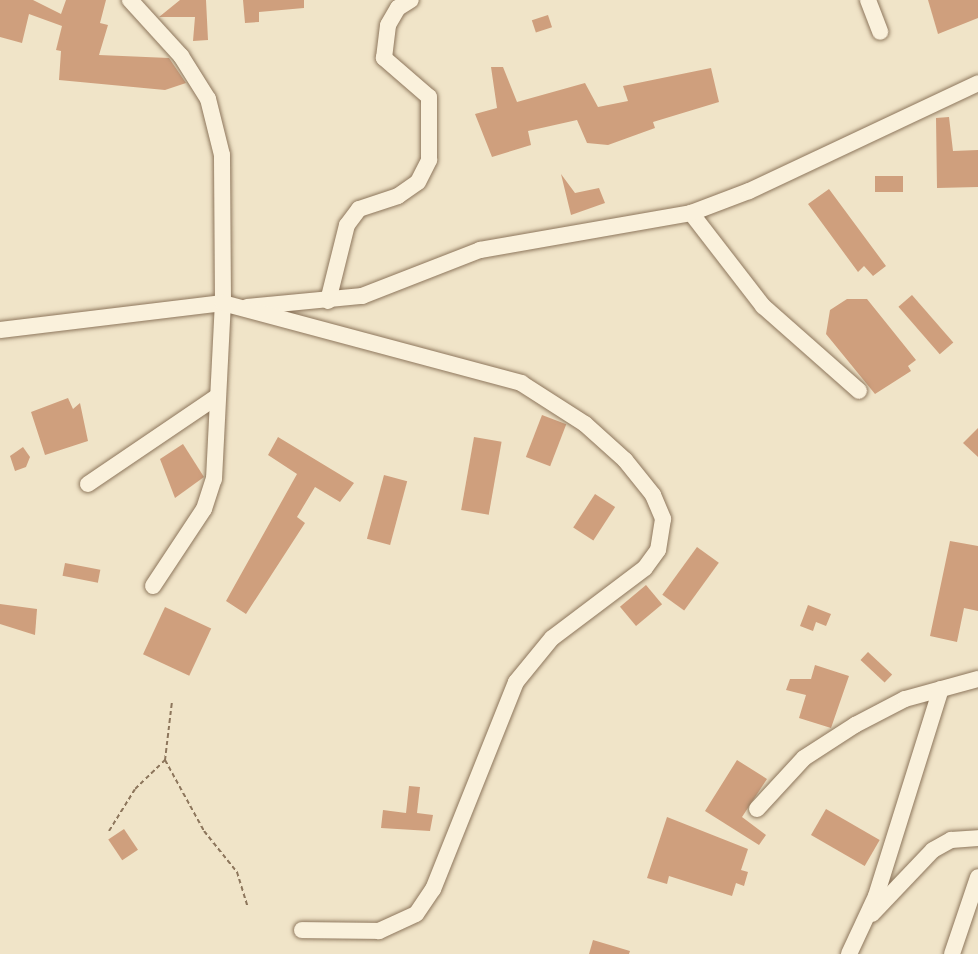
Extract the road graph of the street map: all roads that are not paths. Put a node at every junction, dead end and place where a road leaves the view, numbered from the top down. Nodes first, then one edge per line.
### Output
1 (130, 0) edge
2 (411, 0) edge
3 (868, 0) edge
4 (880, 32) dead end
5 (978, 83) edge
6 (691, 213) junction
7 (328, 301) junction
8 (224, 303) junction
9 (244, 308) junction
10 (0, 330) edge
11 (859, 391) dead end
12 (218, 396) junction
13 (88, 484) dead end
14 (153, 586) dead end
15 (978, 679) edge
16 (941, 688) junction
17 (758, 809) dead end
18 (978, 838) edge
19 (978, 877) edge
20 (867, 918) junction
21 (302, 930) dead end
22 (849, 954) edge
23 (952, 954) edge

1 - 8 street
2 - 7 street
3 - 4 street
5 - 6 street
6 - 7 street
6 - 11 street
7 - 9 street
8 - 9 street
8 - 10 street
8 - 12 street
9 - 21 street
12 - 13 street
12 - 14 street
15 - 16 street
16 - 17 street
16 - 20 street
18 - 20 street
19 - 23 street
20 - 22 street

